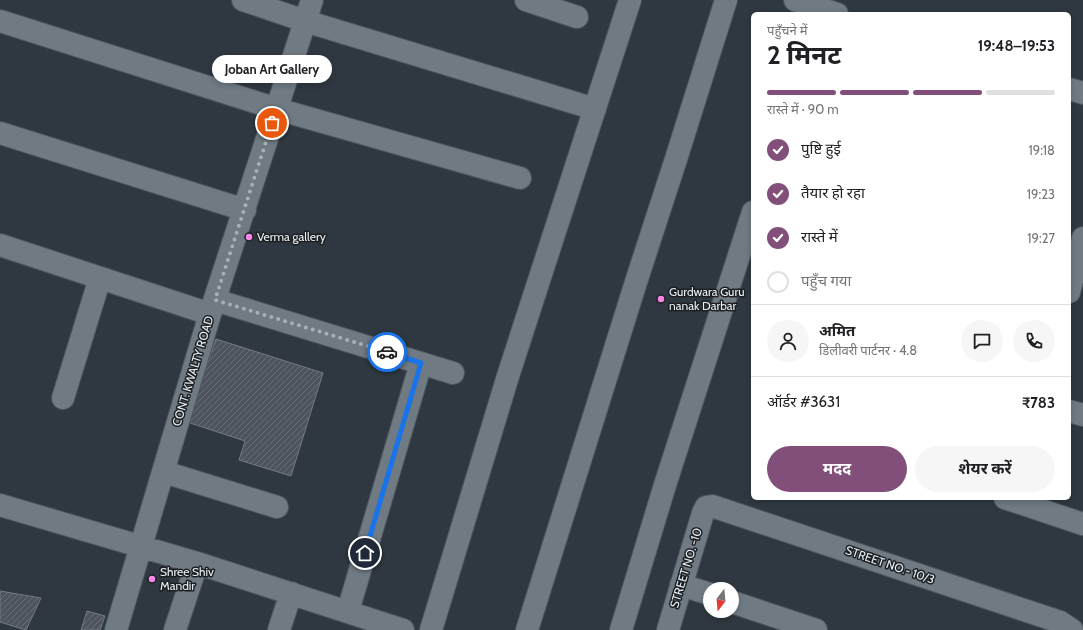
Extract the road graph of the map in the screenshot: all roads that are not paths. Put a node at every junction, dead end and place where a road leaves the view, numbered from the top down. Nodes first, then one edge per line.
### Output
1 (243, 0) edge
2 (312, 0) edge
3 (526, 0) edge
4 (630, 0) edge
5 (726, 0) edge
6 (795, 0) edge
7 (823, 12) edge
8 (577, 17) dead end
9 (0, 21) edge
10 (305, 22) junction
11 (1071, 90) edge
12 (1083, 93) edge
13 (277, 109) junction
14 (595, 109) junction
15 (0, 133) edge
16 (520, 178) dead end
17 (245, 210) junction
18 (751, 218) edge
19 (1083, 238) edge
20 (0, 245) edge
21 (100, 278) junction
22 (1071, 284) edge
23 (213, 307) junction
24 (421, 363) junction
25 (453, 373) dead end
26 (63, 398) dead end
27 (1071, 411) edge
28 (1083, 415) edge
29 (164, 472) junction
30 (1011, 500) edge
31 (0, 505) edge
32 (277, 507) dead end
33 (706, 507) joint
34 (1083, 524) edge
35 (142, 547) junction
36 (197, 563) junction
37 (682, 585) junction
38 (703, 592) edge
39 (291, 593) junction
40 (739, 604) edge
41 (348, 612) junction
42 (392, 628) edge
43 (116, 630) edge
44 (175, 630) edge
45 (279, 630) edge
46 (430, 630) edge
47 (528, 630) edge
48 (621, 630) edge
49 (668, 630) edge
50 (816, 630) edge
51 (1072, 630) edge

1 - 10 street
2 - 10 street, CONT. KWALTY ROAD
3 - 8 street
4 - 14 street
5 - 47 street
6 - 7 street
9 - 13 street
10 - 13 street, CONT. KWALTY ROAD
10 - 14 street
11 - 12 street
13 - 16 street
13 - 17 street, CONT. KWALTY ROAD
14 - 46 street
15 - 17 street
17 - 23 street, CONT. KWALTY ROAD
18 - 48 street
19 - 22 street
20 - 21 street
21 - 23 street
21 - 26 street
23 - 24 street
23 - 29 street, CONT. KWALTY ROAD
24 - 25 street
24 - 41 street
27 - 28 street
29 - 32 street
29 - 35 street, CONT. KWALTY ROAD
30 - 34 street
31 - 35 street
33 - 37 street, STREET NO. -10
33 - 51 street, STREET NO.- 10/3
35 - 36 street
35 - 43 street, CONT. KWALTY ROAD
36 - 39 street
36 - 44 street
37 - 38 street
37 - 49 street, STREET NO. -10
39 - 41 street
39 - 45 street
40 - 50 street
41 - 42 street

